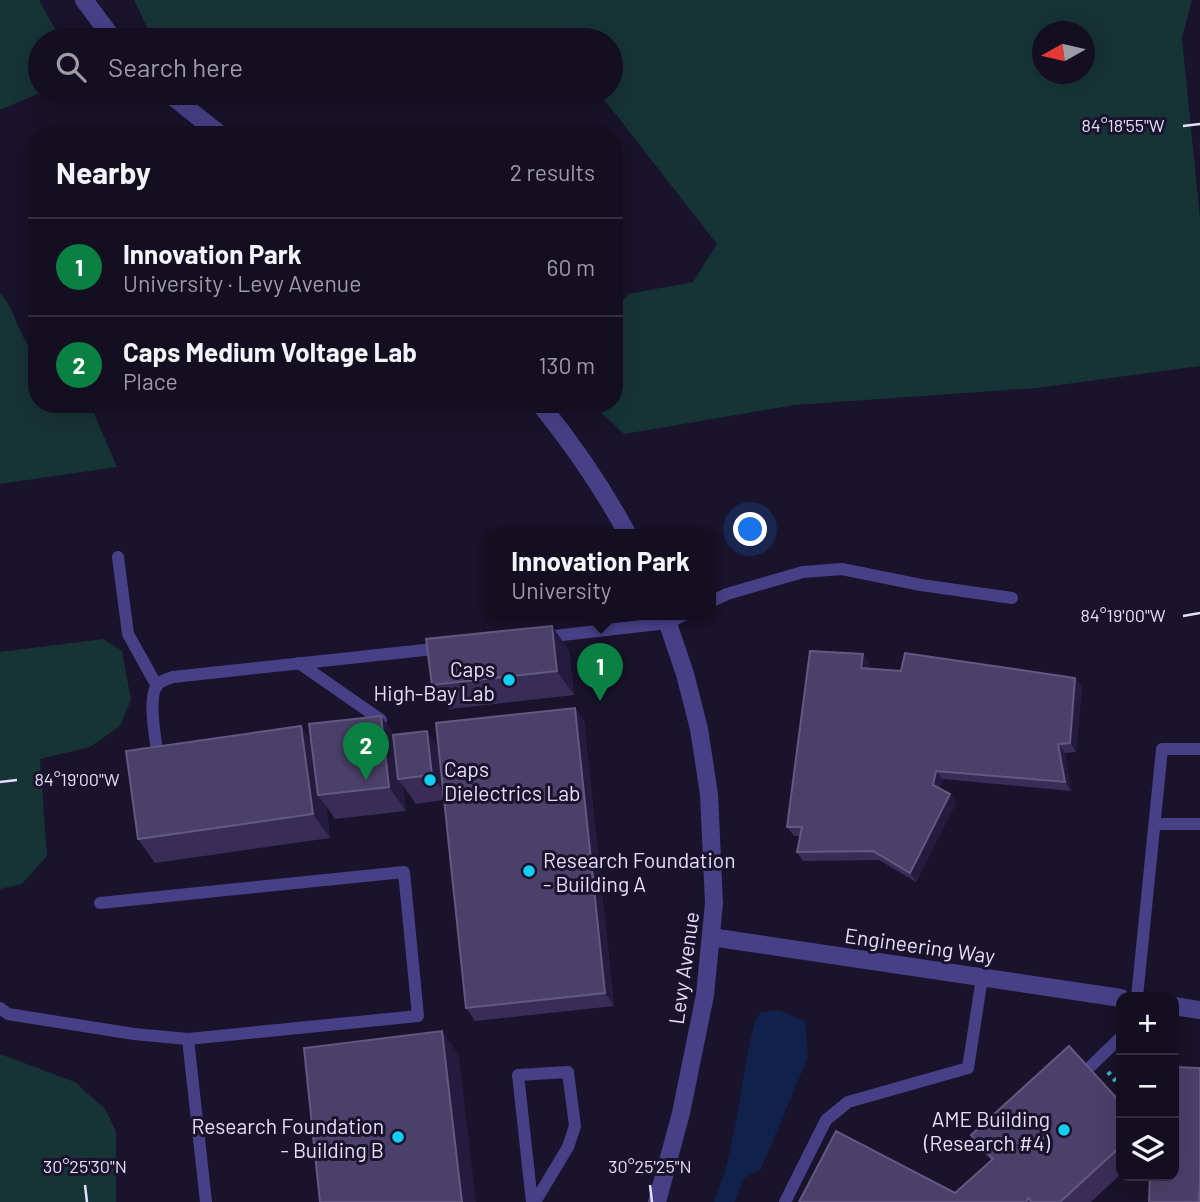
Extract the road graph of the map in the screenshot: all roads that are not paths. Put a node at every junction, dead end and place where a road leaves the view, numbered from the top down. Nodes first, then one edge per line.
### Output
1 (84, 0) edge
2 (105, 28) edge
3 (183, 105) edge
4 (209, 126) edge
5 (548, 413) edge
6 (624, 529) edge
7 (118, 557) dead end
8 (1012, 598) dead end
9 (716, 599) edge
10 (658, 620) edge
11 (672, 620) edge
12 (528, 638) edge
13 (460, 646) edge
14 (299, 663) junction
15 (156, 686) junction
16 (381, 720) edge
17 (1200, 748) edge
18 (159, 764) edge
19 (1155, 824) junction
20 (1200, 824) edge
21 (100, 903) dead end
22 (711, 937) junction
23 (982, 978) junction
24 (1138, 992) edge
25 (1116, 998) edge
26 (0, 1007) edge
27 (1179, 1007) edge
28 (1200, 1010) edge
29 (188, 1039) junction
30 (1116, 1042) edge
31 (1091, 1066) edge
32 (206, 1202) edge
33 (534, 1202) edge
34 (657, 1202) edge
35 (785, 1202) edge

1 - 2 street
3 - 4 street
5 - 6 street
7 - 15 lane
8 - 9 lane
10 - 12 lane
11 - 22 street, Levy Avenue
13 - 14 lane
14 - 15 lane
14 - 16 lane
15 - 18 lane
17 - 19 lane
19 - 20 lane
19 - 24 lane
21 - 29 lane
22 - 23 street, Engineering Way
22 - 34 street, Levy Avenue
23 - 25 street, Engineering Way
23 - 35 lane
26 - 29 lane
27 - 28 street
29 - 32 lane
30 - 31 lane
33 - 33 lane

